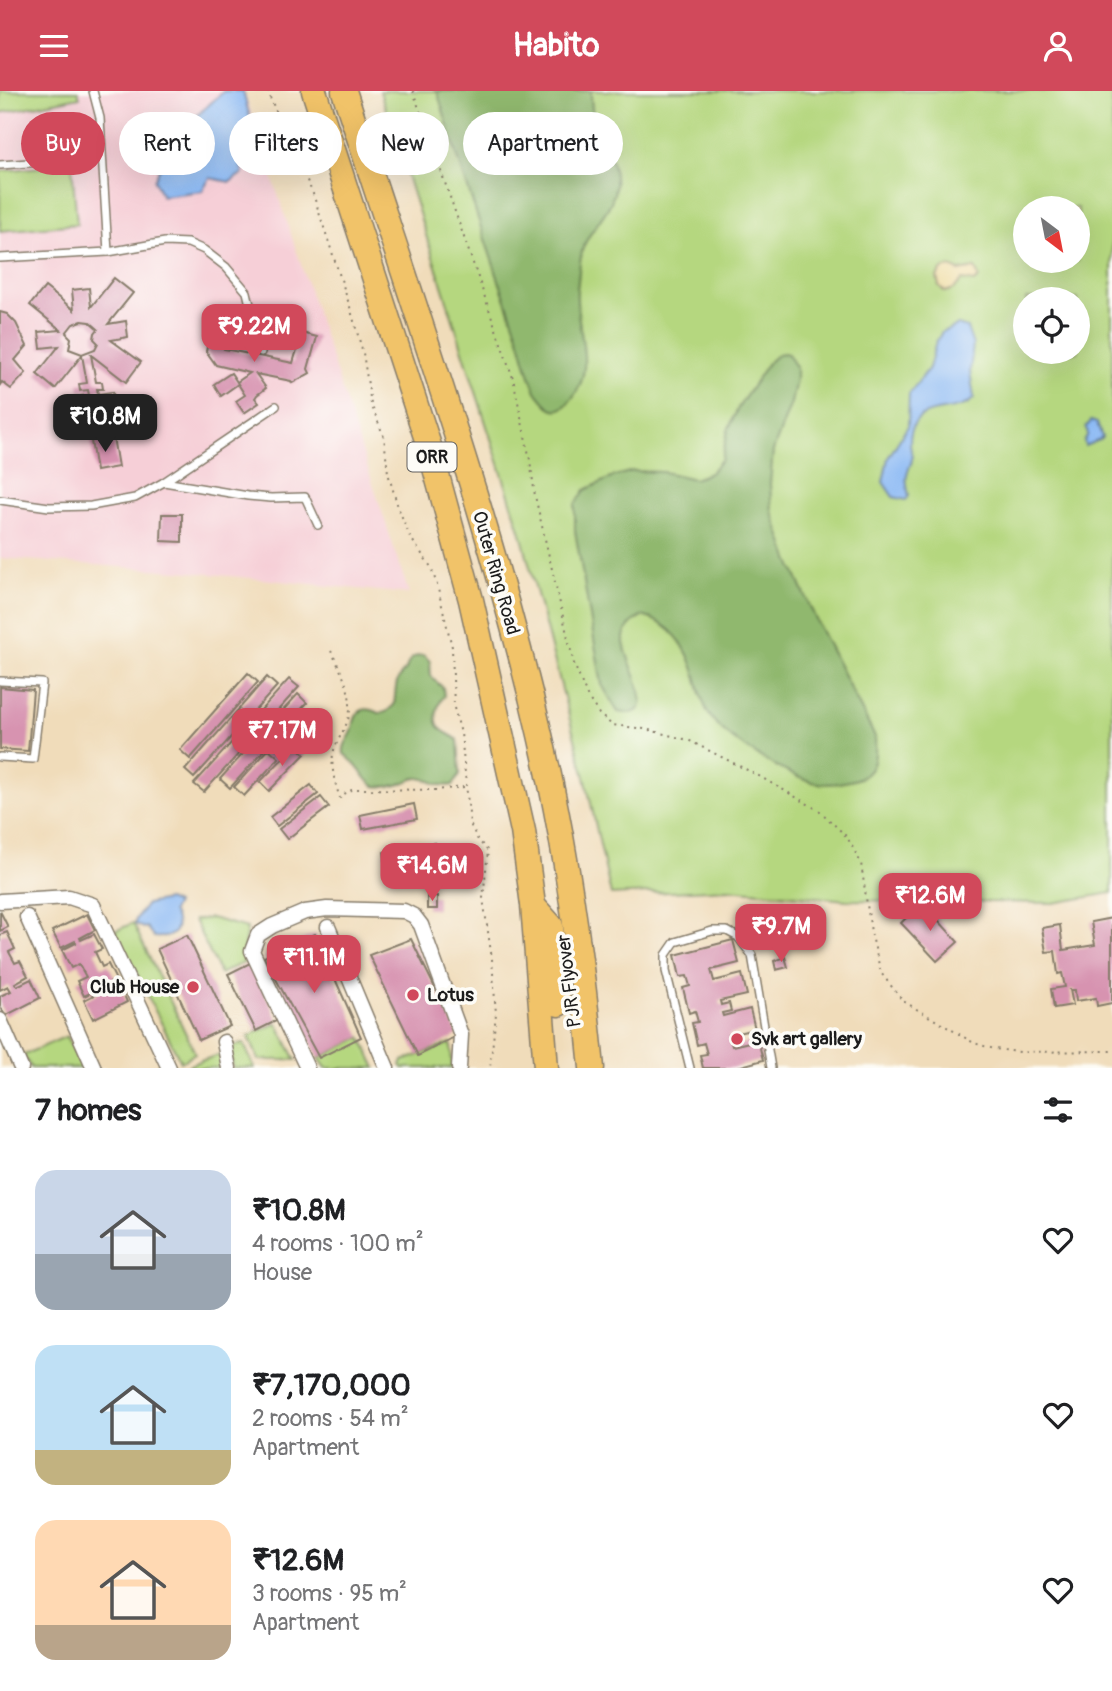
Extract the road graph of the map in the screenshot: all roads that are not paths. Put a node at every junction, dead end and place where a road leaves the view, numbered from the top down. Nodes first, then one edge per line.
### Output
1 (93, 91) edge
2 (314, 91) edge
3 (344, 91) edge
4 (99, 112) edge
5 (21, 164) edge
6 (0, 165) edge
7 (102, 175) edge
8 (108, 252) junction
9 (0, 258) edge
10 (261, 352) dead end
11 (276, 406) dead end
12 (164, 482) junction
13 (0, 500) edge
14 (318, 525) dead end
15 (0, 681) edge
16 (0, 757) edge
17 (568, 884) junction
18 (0, 901) edge
19 (533, 905) junction
20 (27, 917) dead end
21 (328, 927) dead end
22 (559, 944) junction
23 (0, 1020) edge
24 (223, 1042) dead end
25 (22, 1068) edge
26 (93, 1068) edge
27 (169, 1068) edge
28 (229, 1068) edge
29 (307, 1068) edge
30 (387, 1068) edge
31 (459, 1068) edge
32 (546, 1068) edge
33 (562, 1068) edge
34 (578, 1068) edge
35 (592, 1068) edge
36 (690, 1068) edge
37 (771, 1068) edge

1 - 4 lane
2 - 19 highway, Outer Ring Road / ORR
3 - 17 highway, Outer Ring Road / ORR
5 - 6 lane
7 - 8 lane
8 - 9 lane
8 - 10 lane
11 - 12 lane
12 - 13 lane
12 - 14 lane
15 - 16 lane
17 - 22 highway, PJR Flyover
17 - 35 highway, Outer Ring Road / ORR
18 - 27 street
19 - 22 highway, PJR Flyover
19 - 32 highway, Outer Ring Road / ORR
20 - 26 street
21 - 30 street
22 - 33 highway, PJR Flyover
22 - 34 highway, PJR Flyover
23 - 25 street
24 - 28 street
29 - 31 street
36 - 37 lane

